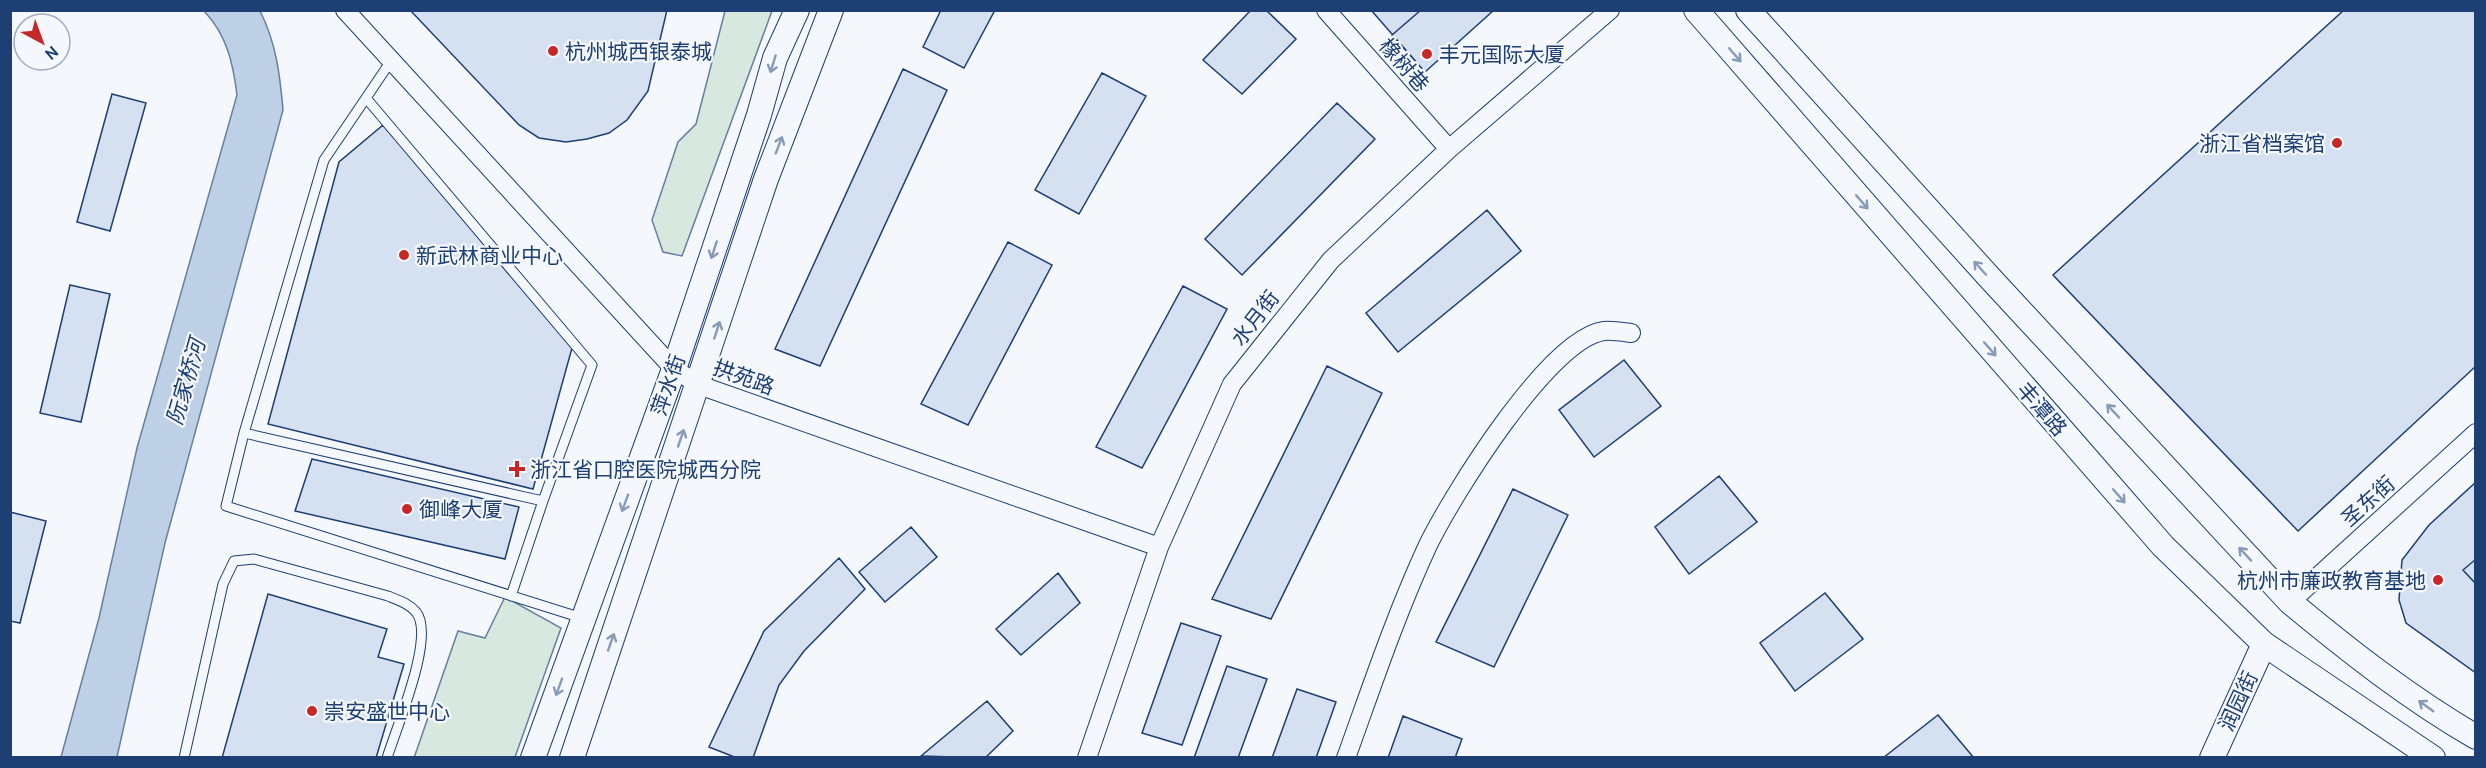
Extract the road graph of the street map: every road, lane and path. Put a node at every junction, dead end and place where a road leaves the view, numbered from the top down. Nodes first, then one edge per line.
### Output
1 (345, 10) edge
2 (797, 10) edge
3 (831, 10) edge
4 (1326, 10) edge
5 (1610, 10) edge
6 (1696, 10) edge
7 (1748, 10) edge
8 (391, 60) junction
9 (366, 98) junction
10 (1449, 149) junction
11 (1631, 333) dead end
12 (674, 369) junction
13 (699, 386) junction
14 (244, 433) junction
15 (2475, 433) edge
16 (543, 501) junction
17 (1159, 547) junction
18 (510, 596) junction
19 (2290, 602) junction
20 (582, 618) dead end
21 (2264, 644) junction
22 (2475, 737) edge
23 (184, 758) edge
24 (387, 758) edge
25 (533, 758) edge
26 (572, 758) edge
27 (1087, 758) edge
28 (1346, 758) edge
29 (2212, 758) edge
30 (2433, 758) edge

1 - 8 street, 拱苑路
2 -> 12 main road, 萍水街
13 -> 3 main road, 萍水街
4 - 10 street, 橡树巷
5 - 10 street, 水月街
6 -> 21 main road, 丰潭路
19 -> 7 main road
8 - 9 lane
8 - 12 street, 拱苑路
9 - 14 lane
9 - 16 lane
10 - 17 street, 水月街
11 - 28 street
12 - 13 street, 拱苑路
12 -> 25 main road, 萍水街
13 - 17 street, 拱苑路
26 -> 13 main road, 萍水街
14 - 16 lane
14 - 18 lane
15 - 19 street, 圣东街
16 - 18 lane
17 - 27 street, 水月街
18 - 20 lane
22 -> 19 main road
21 - 29 main road, 润园街
21 - 30 main road, 丰潭路
23 - 24 lane

